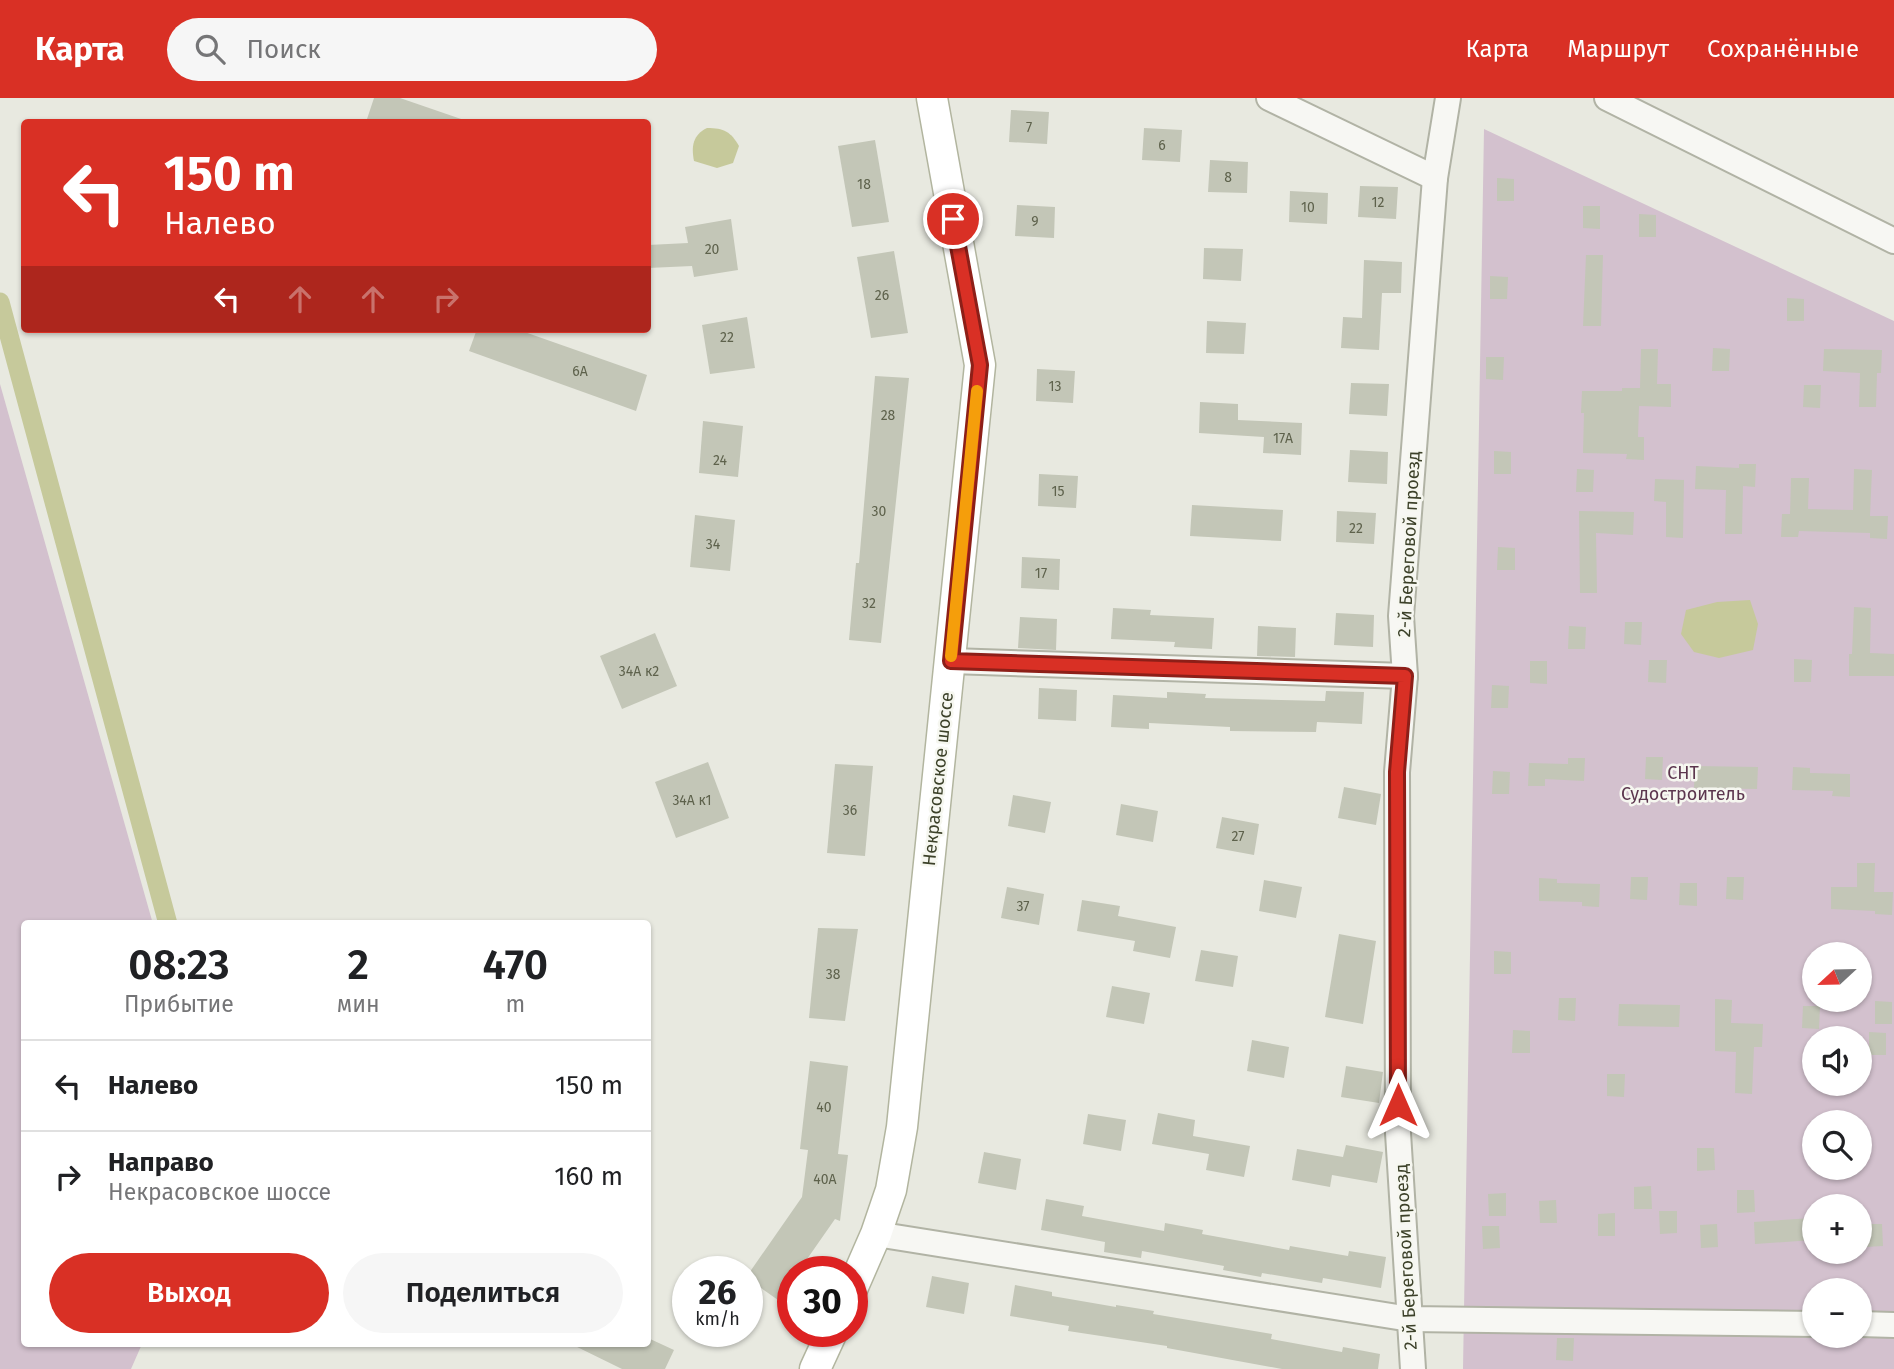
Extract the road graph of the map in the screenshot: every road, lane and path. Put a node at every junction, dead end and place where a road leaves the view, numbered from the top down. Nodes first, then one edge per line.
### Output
1 (932, 98) edge
2 (1448, 98) edge
3 (1607, 98) edge
4 (1274, 99) edge
5 (1435, 178) junction
6 (1894, 241) edge
7 (951, 661) junction
8 (1405, 676) junction
9 (876, 1234) junction
10 (866, 1256) edge
11 (1410, 1319) junction
12 (1802, 1324) edge
13 (1872, 1324) edge
14 (1894, 1325) edge
15 (825, 1347) edge
16 (815, 1369) edge
17 (1413, 1369) edge

1 - 7 main road, Некрасовское шоссе
2 - 5 street, 2-й Береговой проезд
3 - 6 street
4 - 5 street
5 - 8 street, 2-й Береговой проезд
7 - 8 street
7 - 9 main road, Некрасовское шоссе
8 - 11 street, 2-й Береговой проезд
9 - 10 main road, Некрасовское шоссе
9 - 11 street
11 - 12 street
11 - 17 street, 2-й Береговой проезд
13 - 14 street
15 - 16 main road

